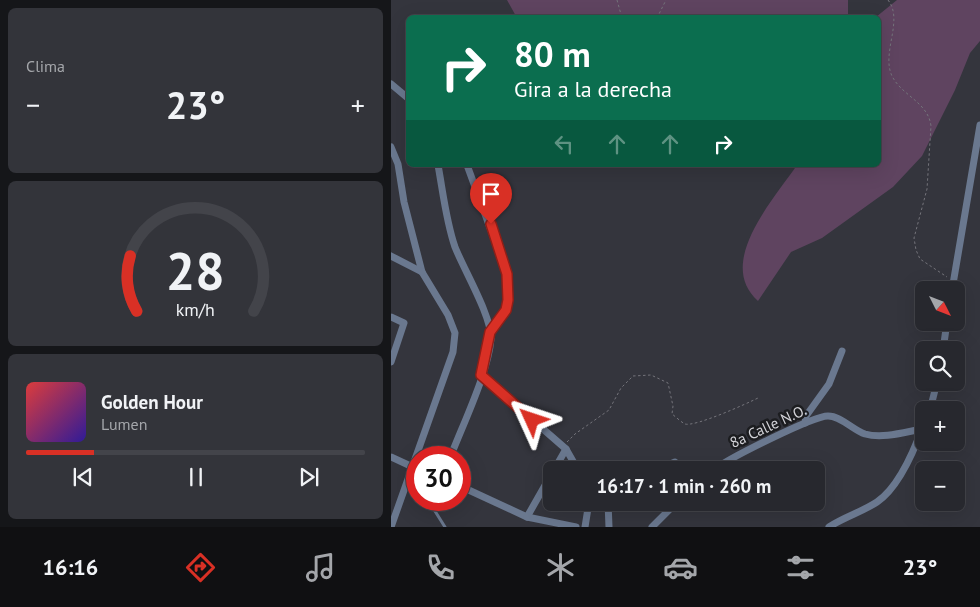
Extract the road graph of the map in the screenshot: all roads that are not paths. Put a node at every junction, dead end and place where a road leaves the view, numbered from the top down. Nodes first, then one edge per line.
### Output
1 (391, 84) edge
2 (406, 96) edge
3 (980, 125) edge
4 (391, 147) edge
5 (438, 167) edge
6 (468, 167) edge
7 (391, 256) edge
8 (422, 272) junction
9 (953, 281) edge
10 (391, 317) edge
11 (490, 332) junction
12 (842, 351) dead end
13 (391, 362) edge
14 (481, 375) junction
15 (805, 423) junction
16 (915, 430) edge
17 (915, 444) edge
18 (422, 446) edge
19 (454, 446) edge
20 (565, 448) junction
21 (391, 457) edge
22 (558, 461) edge
23 (573, 461) edge
24 (730, 461) edge
25 (406, 464) edge
26 (406, 485) edge
27 (543, 489) edge
28 (471, 491) edge
29 (436, 511) edge
30 (588, 511) edge
31 (608, 511) edge
32 (668, 511) edge
33 (527, 516) junction
34 (392, 523) edge
35 (445, 527) edge
36 (576, 527) edge
37 (585, 527) edge
38 (609, 527) edge
39 (653, 527) edge
40 (829, 527) edge

1 - 2 street
3 - 9 street
4 - 8 street
5 - 11 street
6 - 11 street
7 - 8 street
8 - 18 street
10 - 13 street
11 - 14 street
12 - 15 street
14 - 19 street
14 - 20 street
15 - 16 street, 8a Calle N.O.
15 - 24 street, 8a Calle N.O.
17 - 40 street
20 - 22 street
20 - 23 street
21 - 25 street
26 - 34 street
27 - 33 street
28 - 33 street
29 - 35 lane
30 - 37 street
31 - 38 street
32 - 39 street
33 - 36 street

